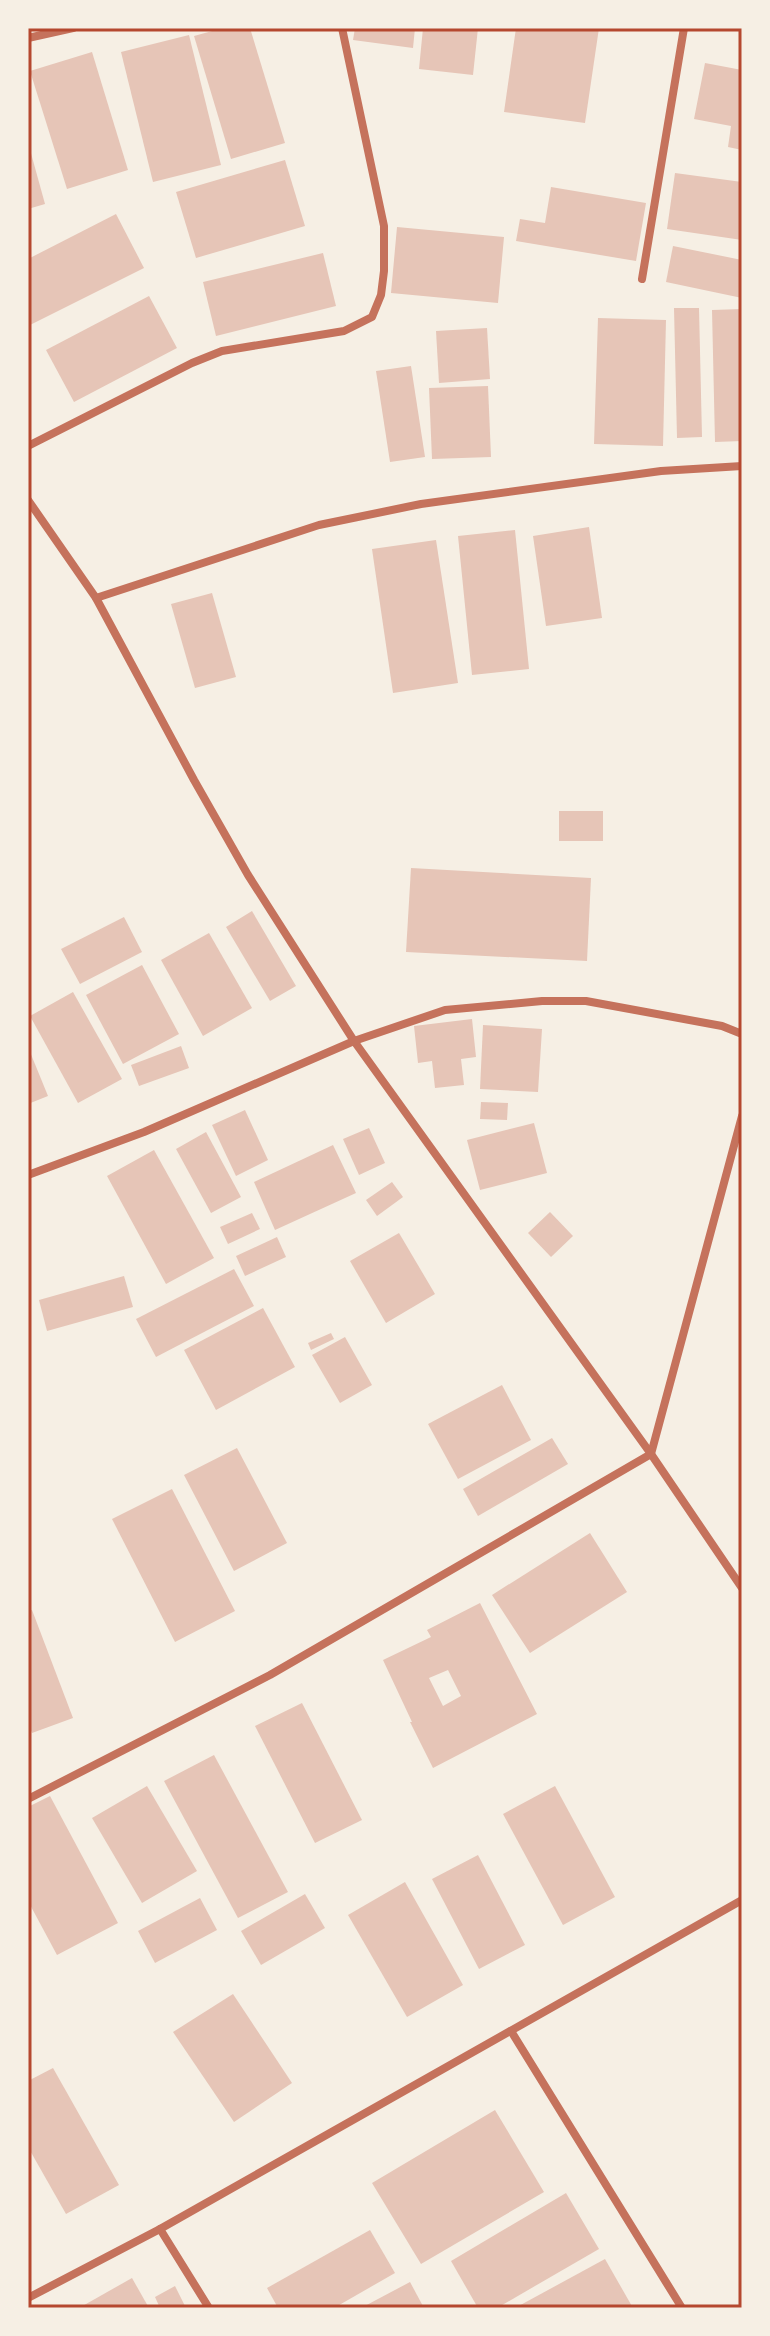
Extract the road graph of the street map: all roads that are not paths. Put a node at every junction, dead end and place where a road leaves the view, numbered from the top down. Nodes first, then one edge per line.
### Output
1 (73, 28) edge
2 (342, 28) edge
3 (684, 28) edge
4 (28, 38) edge
5 (642, 279) dead end
6 (28, 446) edge
7 (742, 466) edge
8 (28, 500) edge
9 (96, 598) junction
10 (742, 1034) edge
11 (354, 1041) junction
12 (742, 1116) edge
13 (28, 1175) edge
14 (651, 1454) junction
15 (742, 1588) edge
16 (28, 1799) edge
17 (742, 1900) edge
18 (511, 2031) junction
19 (160, 2229) junction
20 (28, 2298) edge
21 (209, 2308) edge
22 (682, 2308) edge

1 - 4 street
2 - 6 street
3 - 5 street
7 - 9 street
8 - 9 street
9 - 11 street
10 - 11 street
11 - 13 street
11 - 14 street
12 - 14 street
14 - 15 street
14 - 16 street
17 - 18 street
18 - 19 street
18 - 22 street
19 - 20 street
19 - 21 street

